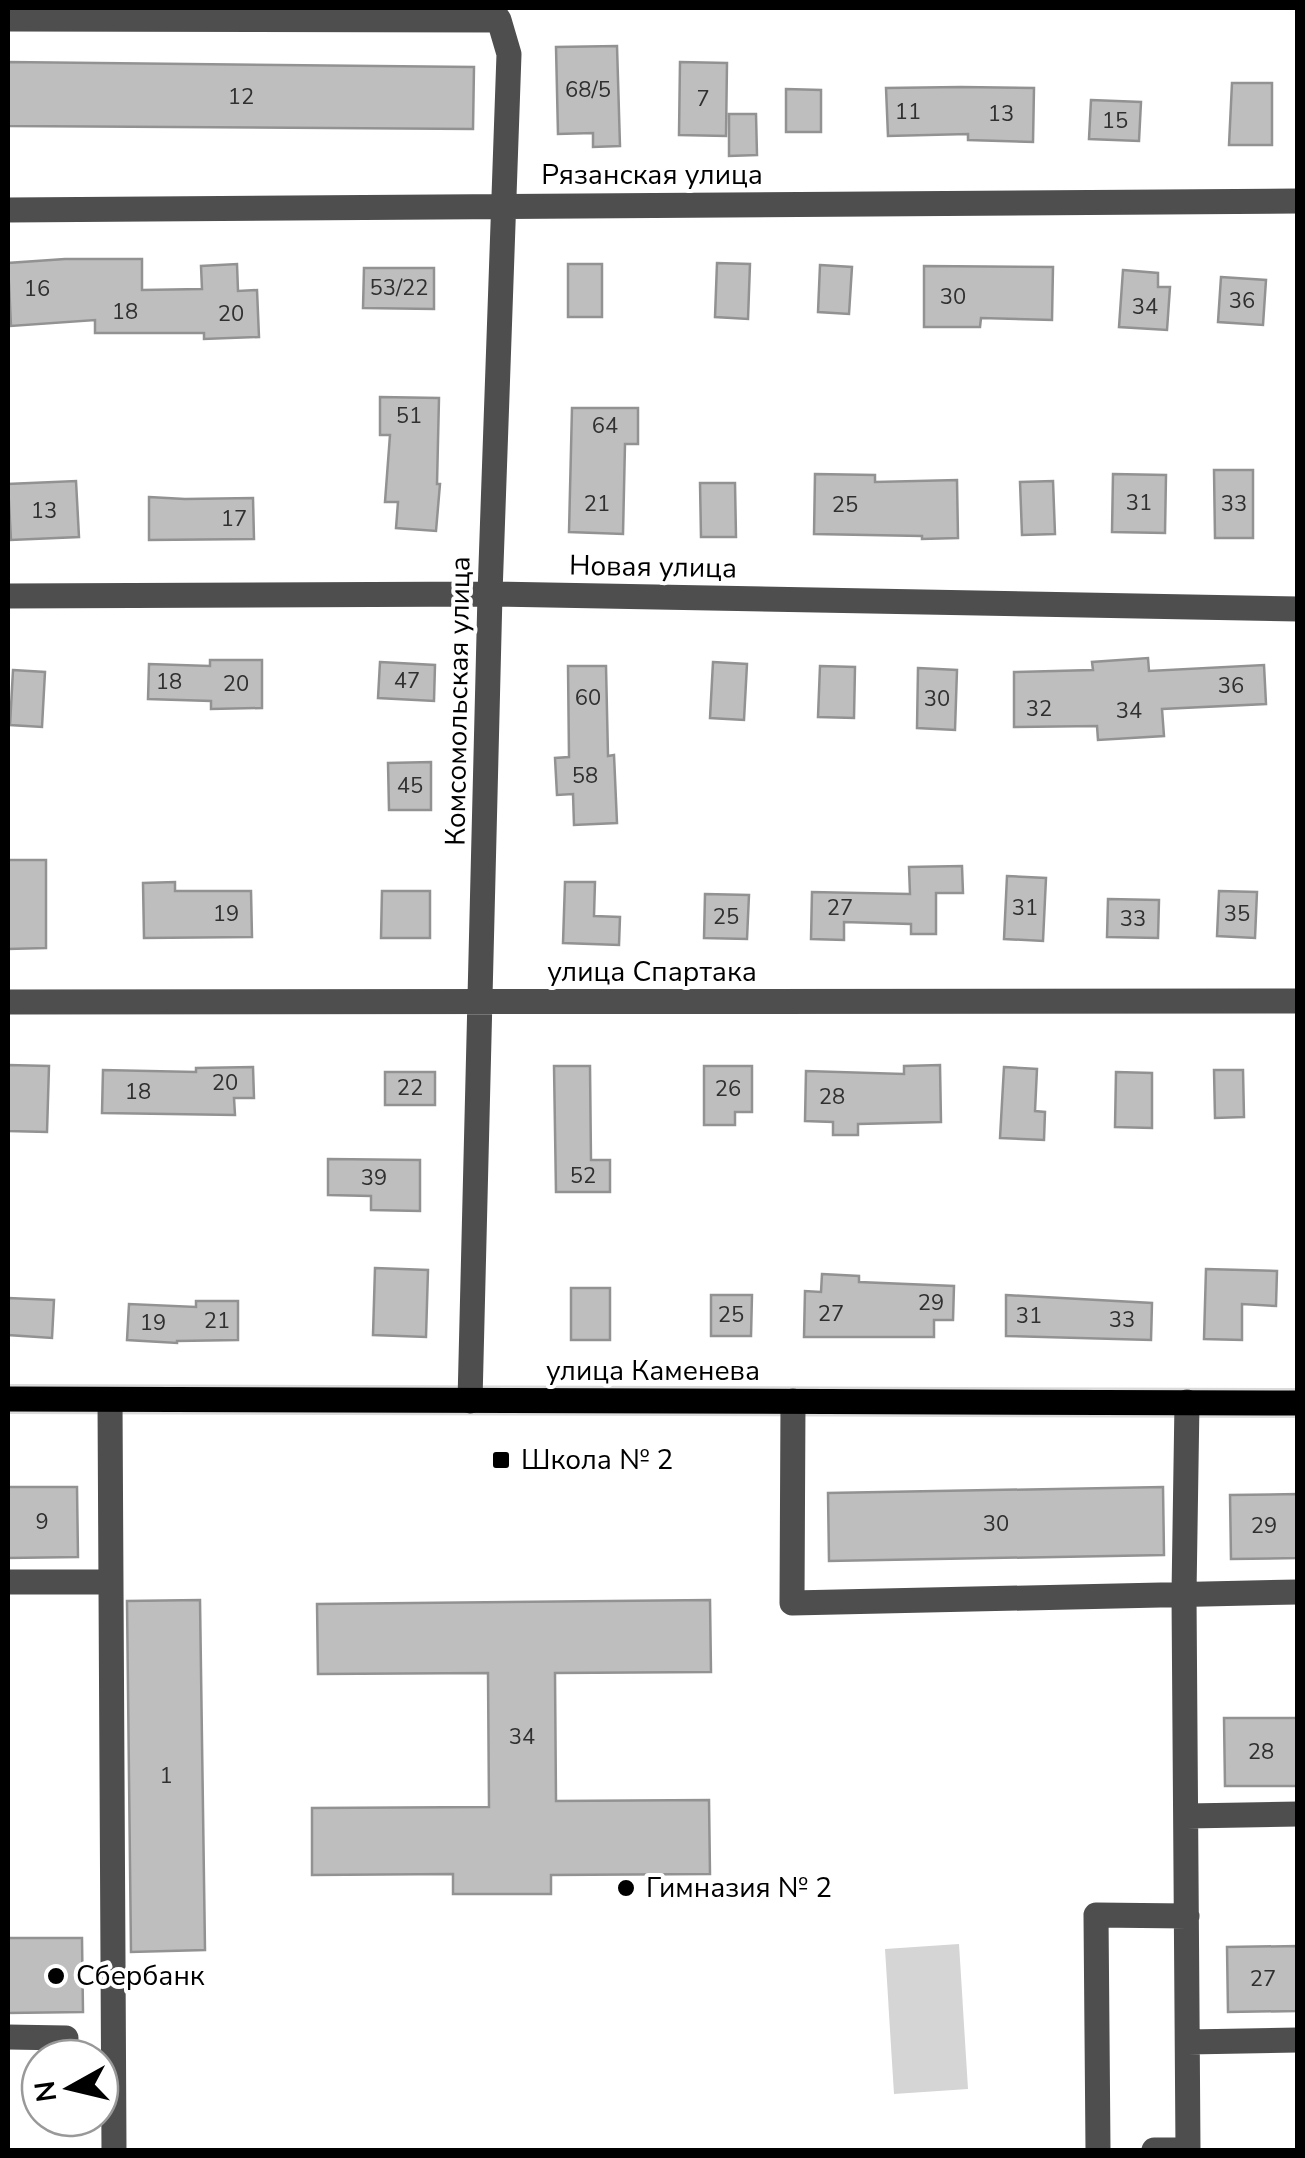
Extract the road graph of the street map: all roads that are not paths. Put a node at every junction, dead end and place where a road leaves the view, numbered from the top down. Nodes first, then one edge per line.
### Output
1 (495, 14) edge
2 (8, 19) edge
3 (1298, 201) edge
4 (504, 206) junction
5 (8, 210) edge
6 (490, 594) junction
7 (8, 596) edge
8 (1298, 609) edge
9 (1298, 1001) edge
10 (8, 1002) edge
11 (480, 1002) junction
12 (8, 1399) edge
13 (110, 1400) junction
14 (470, 1400) junction
15 (793, 1401) junction
16 (1187, 1402) junction
17 (1298, 1402) edge
18 (8, 1582) edge
19 (111, 1582) junction
20 (1298, 1592) edge
21 (1184, 1594) junction
22 (1298, 1814) edge
23 (1187, 1816) junction
24 (1187, 1916) junction
25 (1298, 2040) edge
26 (1188, 2042) junction
27 (114, 2150) edge
28 (1098, 2150) edge
29 (1154, 2150) edge
30 (1188, 2150) edge

1 - 2 street
1 - 4 street, Комсомольская улица
3 - 4 street, Рязанская улица
4 - 5 street, Рязанская улица
4 - 6 street, Комсомольская улица
6 - 7 street, Новая улица
6 - 8 street, Новая улица
6 - 11 street, Комсомольская улица
9 - 11 street, улица Спартака
10 - 11 street, улица Спартака
11 - 14 street, Комсомольская улица
12 - 13 main road, улица Каменева
13 - 14 main road, улица Каменева
13 - 19 street
14 - 15 main road, улица Каменева
15 - 16 main road, улица Каменева
15 - 21 street
16 - 17 main road, улица Каменева
16 - 21 street
18 - 19 street
19 - 27 street
20 - 21 street
21 - 23 street
22 - 23 street
23 - 24 street
24 - 26 street
24 - 28 street
25 - 26 street
26 - 30 street
29 - 30 street

